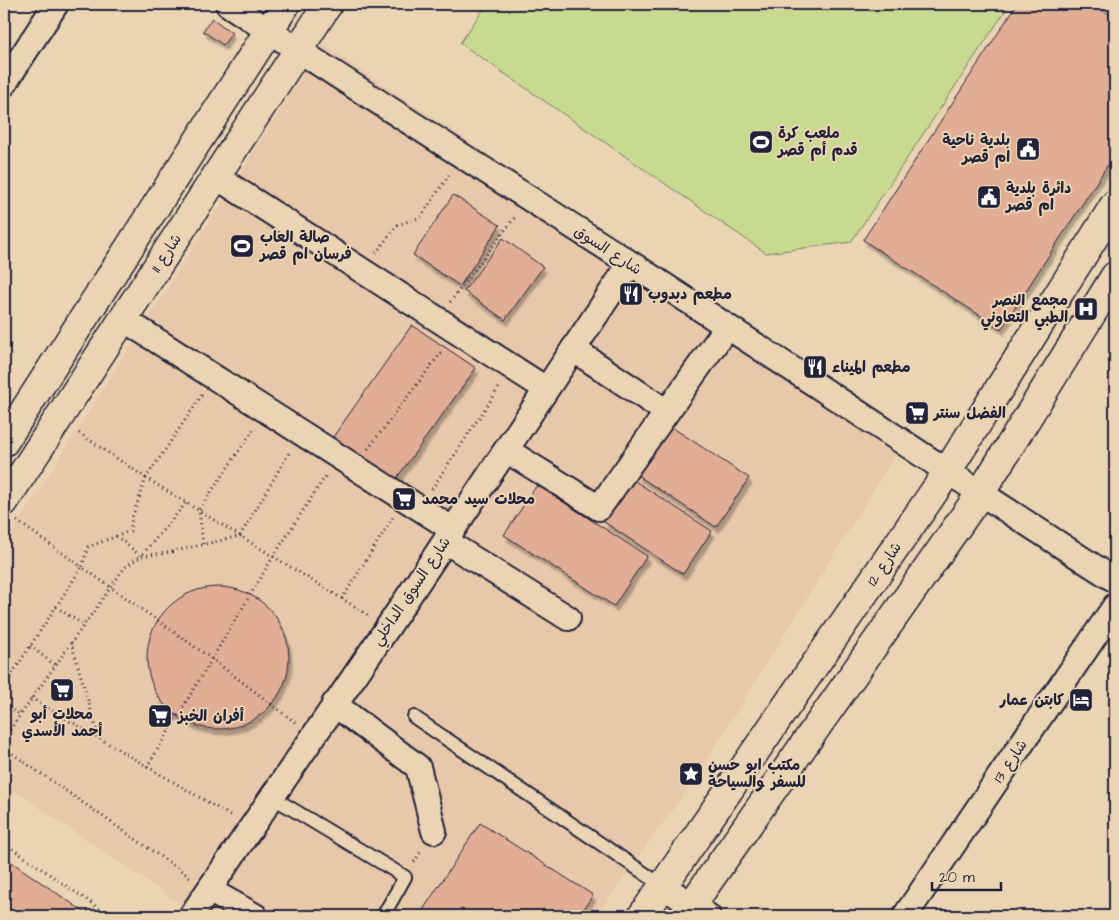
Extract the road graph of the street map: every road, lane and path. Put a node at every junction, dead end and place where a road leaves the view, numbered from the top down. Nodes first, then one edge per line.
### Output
1 (56, 4) edge
2 (228, 4) edge
3 (286, 4) edge
4 (328, 4) edge
5 (268, 31) junction
6 (297, 50) junction
7 (4, 84) edge
8 (462, 156) junction
9 (215, 176) junction
10 (529, 198) junction
11 (1115, 204) edge
12 (630, 264) junction
13 (362, 270) junction
14 (1115, 276) edge
15 (122, 319) junction
16 (447, 325) junction
17 (727, 327) junction
18 (573, 349) junction
19 (512, 367) junction
20 (214, 377) junction
21 (546, 389) junction
22 (266, 410) junction
23 (667, 412) junction
24 (57, 419) junction
25 (300, 433) junction
26 (4, 442) edge
27 (506, 450) junction
28 (346, 462) junction
29 (946, 472) junction
30 (146, 478) junction
31 (980, 494) junction
32 (8, 496) edge
33 (186, 503) junction
34 (412, 504) junction
35 (199, 510) junction
36 (449, 535) junction
37 (116, 536) junction
38 (240, 536) junction
39 (203, 544) junction
40 (141, 556) junction
41 (273, 557) junction
42 (82, 567) junction
43 (1115, 580) edge
44 (110, 588) junction
45 (342, 599) junction
46 (1115, 606) edge
47 (56, 607) junction
48 (568, 618) dead end
49 (84, 625) junction
50 (388, 627) junction
51 (71, 642) junction
52 (30, 646) junction
53 (212, 659) junction
54 (55, 665) junction
55 (4, 686) edge
56 (31, 698) junction
57 (334, 704) junction
58 (4, 706) edge
59 (20, 714) junction
60 (414, 717) dead end
61 (313, 735) junction
62 (4, 738) edge
63 (99, 739) junction
64 (4, 748) edge
65 (147, 767) junction
66 (272, 797) junction
67 (251, 827) junction
68 (434, 831) joint
69 (4, 843) edge
70 (405, 877) junction
71 (663, 886) junction
72 (209, 890) junction
73 (695, 913) edge
74 (110, 916) edge
75 (191, 916) edge
76 (255, 916) edge
77 (383, 916) edge
78 (642, 916) edge
79 (905, 916) edge

1 - 7 street
2 - 5 street, شارع السوق
3 - 5 street
4 - 6 street, شارع 11
5 - 6 street, شارع السوق
5 - 26 street
6 - 8 street, شارع السوق
6 - 9 street, شارع 11
8 - 10 street, شارع السوق
8 - 13 path
9 - 13 street
9 - 15 street, شارع 11
10 - 12 street, شارع السوق
10 - 16 path
11 - 29 street, شارع 12
12 - 17 street, شارع السوق
12 - 18 street, شارع السوق الداخلي
13 - 16 street
14 - 31 street
15 - 20 street
15 - 24 street, شارع 11
16 - 19 street
16 - 28 path
17 - 23 street
17 - 29 street, شارع السوق
18 - 21 street, شارع السوق الداخلي
18 - 23 street
19 - 21 street
19 - 34 path
20 - 22 street
20 - 30 path
21 - 27 street, شارع السوق الداخلي
22 - 25 street
22 - 35 path
23 - 27 street
24 - 30 path
24 - 32 street, شارع 11
25 - 28 street
25 - 38 path
27 - 36 street, شارع السوق الداخلي
28 - 34 street
28 - 41 path
29 - 31 street, شارع السوق
29 - 71 street, شارع 12
30 - 33 path
30 - 37 path
31 - 43 street, شارع السوق
31 - 73 street
32 - 42 path
33 - 35 path
33 - 40 path
34 - 36 street
34 - 45 path
35 - 38 path
35 - 39 path
36 - 48 street
36 - 50 street, شارع السوق الداخلي
37 - 40 path
37 - 42 path
38 - 39 path
38 - 41 path
39 - 40 path
40 - 44 path
41 - 45 path
41 - 53 path
42 - 44 path
42 - 47 path
44 - 49 path
44 - 53 path
45 - 50 path
46 - 79 street, شارع 13
47 - 49 path
47 - 52 path
49 - 51 path
50 - 57 street, شارع السوق الداخلي
51 - 54 path
51 - 63 path
52 - 54 path
52 - 55 path
53 - 61 path
53 - 65 path
54 - 56 path
56 - 59 path
56 - 63 path
57 - 61 street, شارع السوق الداخلي
57 - 68 street
58 - 59 path
59 - 62 path
60 - 71 lane
61 - 66 street, شارع السوق الداخلي
63 - 65 path
64 - 72 path
65 - 67 path
66 - 67 street, شارع السوق الداخلي
66 - 70 lane
67 - 72 street, شارع السوق الداخلي
68 - 70 path
69 - 74 path
70 - 77 lane
71 - 73 street
71 - 78 street, شارع 12
72 - 75 street, شارع السوق الداخلي
72 - 76 street

